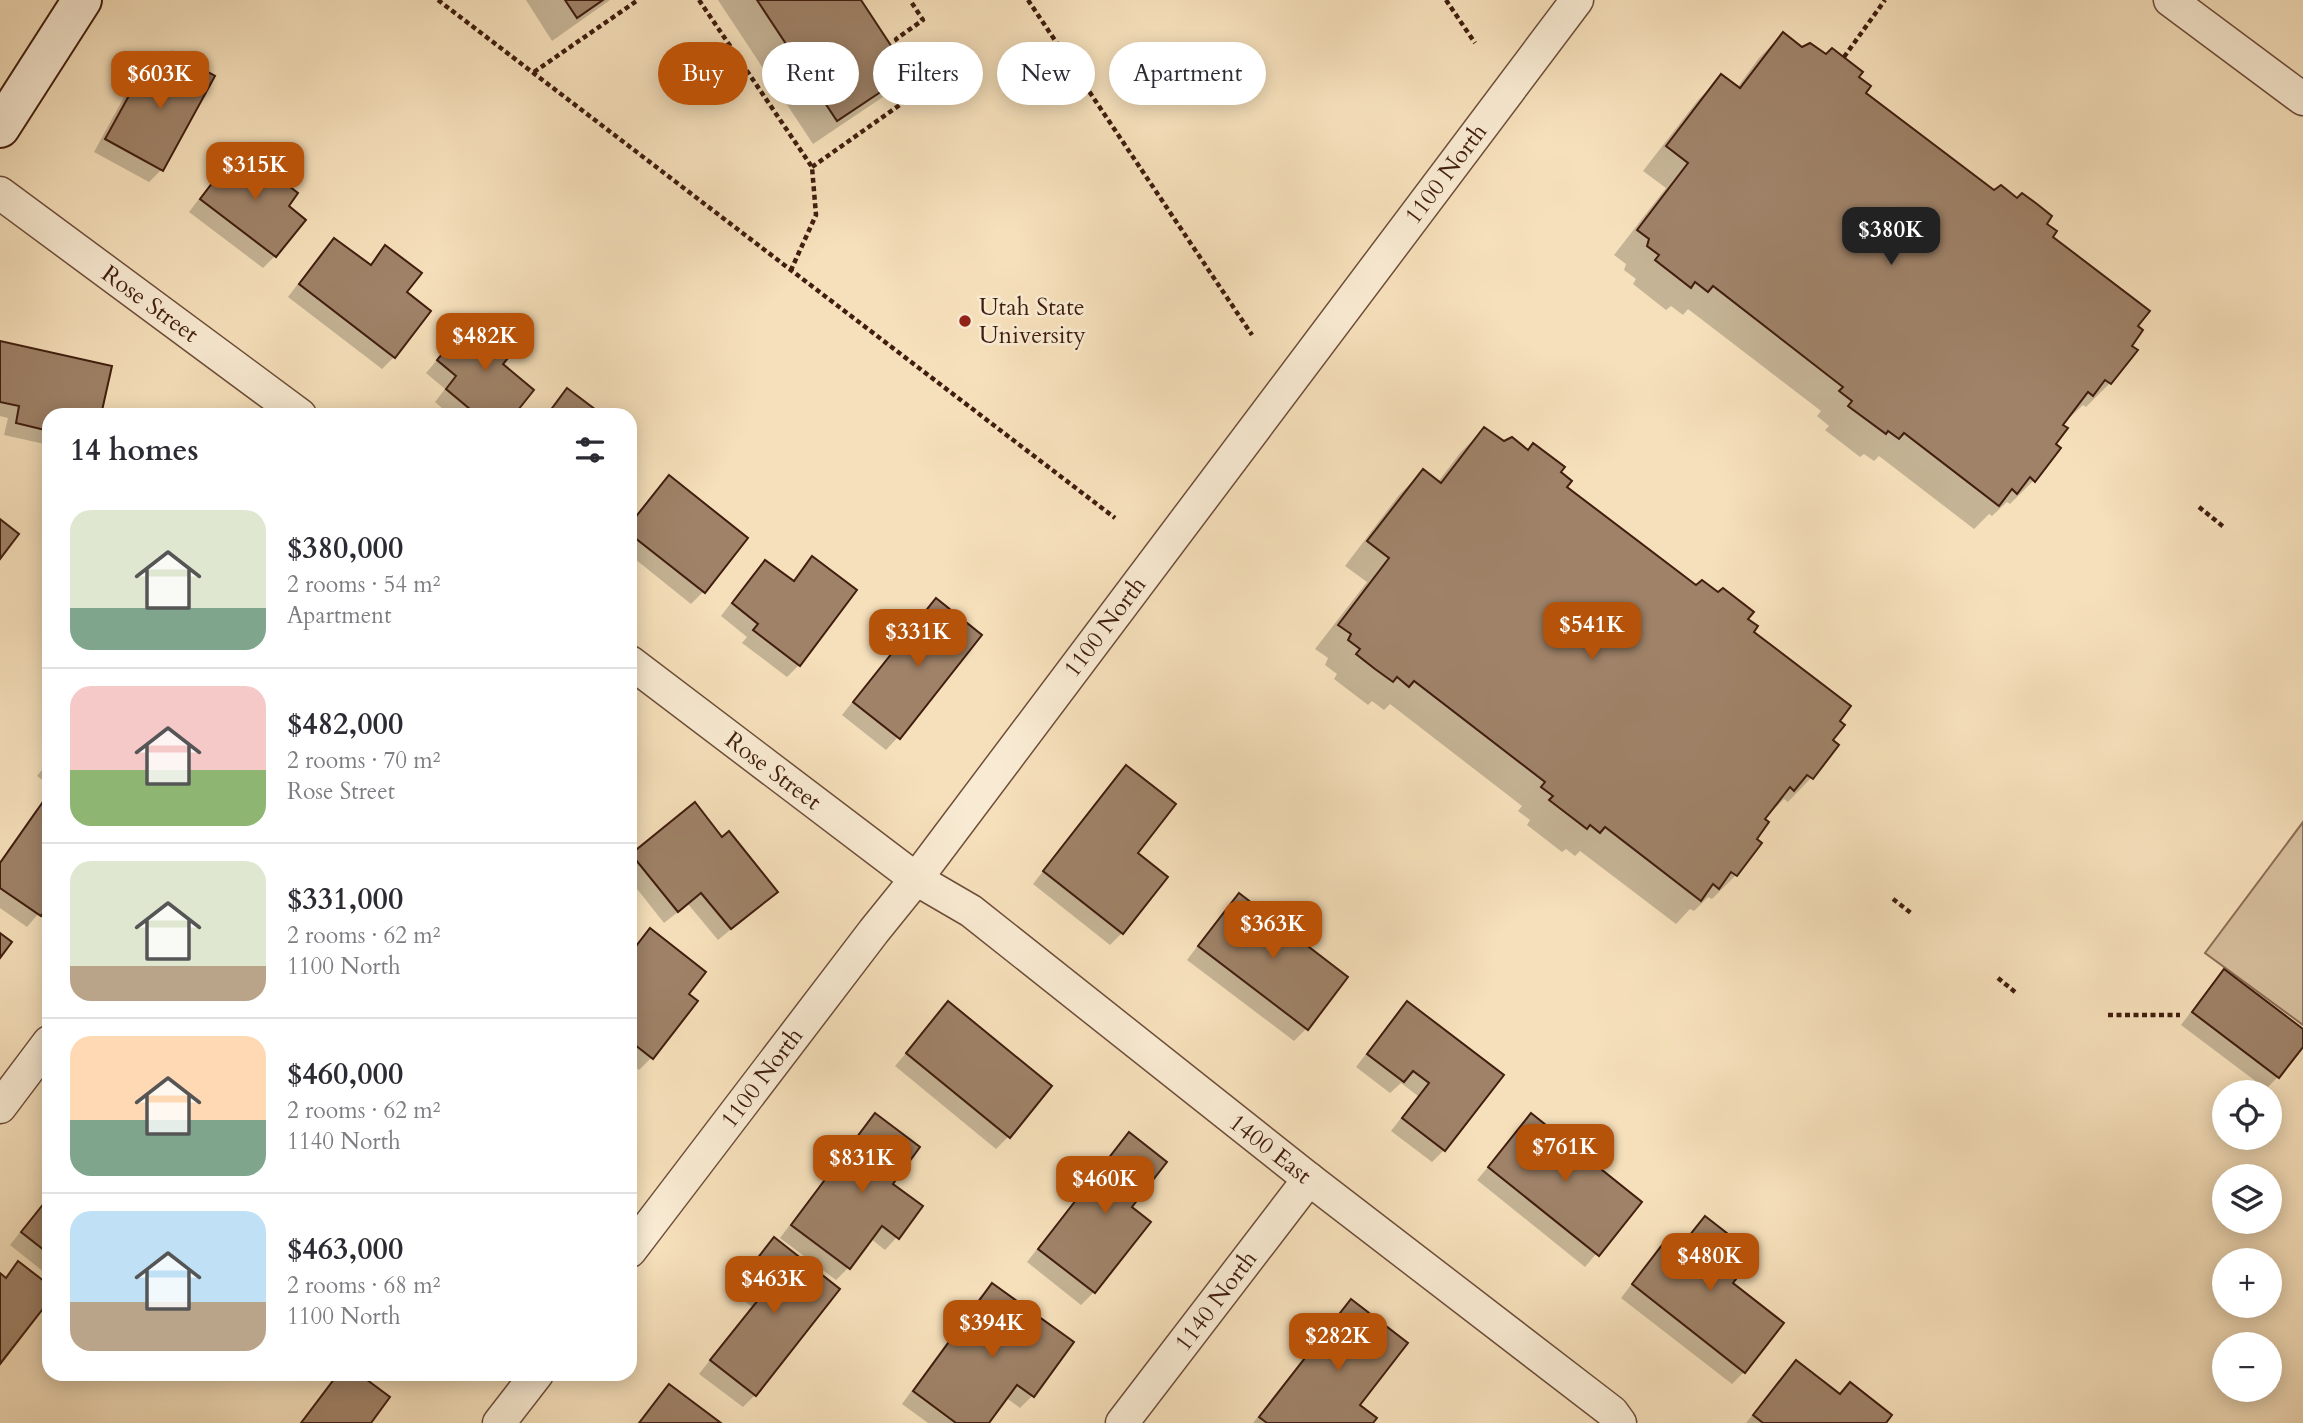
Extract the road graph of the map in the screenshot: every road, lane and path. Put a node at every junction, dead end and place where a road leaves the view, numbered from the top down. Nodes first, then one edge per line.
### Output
1 (82, 0) edge
2 (438, 0) edge
3 (638, 0) edge
4 (699, 0) edge
5 (910, 0) edge
6 (1028, 0) edge
7 (1446, 0) edge
8 (1577, 0) edge
9 (1885, 0) edge
10 (2170, 0) edge
11 (1475, 43) dead end
12 (1844, 57) dead end
13 (534, 72) junction
14 (2303, 99) edge
15 (0, 128) edge
16 (812, 167) junction
17 (0, 193) edge
18 (791, 270) junction
19 (1252, 335) dead end
20 (291, 408) edge
21 (2199, 507) dead end
22 (1115, 518) dead end
23 (2225, 528) dead end
24 (637, 667) edge
25 (916, 879) junction
26 (1894, 900) dead end
27 (1911, 913) dead end
28 (1998, 978) dead end
29 (2015, 992) dead end
30 (2108, 1015) dead end
31 (2180, 1015) dead end
32 (42, 1051) edge
33 (0, 1107) edge
34 (1309, 1179) junction
35 (637, 1242) edge
36 (532, 1381) edge
37 (499, 1423) edge
38 (1122, 1423) edge
39 (1620, 1423) edge

1 - 15 street
2 - 13 path
3 - 13 path
4 - 16 path
5 - 16 path
6 - 19 path
7 - 11 path
8 - 25 street, 1100 North
9 - 12 path
10 - 14 street
13 - 18 path
16 - 18 path
17 - 20 street, Rose Street
18 - 22 path
21 - 23 path
24 - 25 street, Rose Street
25 - 34 street, 1400 East
25 - 35 street, 1100 North
26 - 27 path
28 - 29 path
30 - 31 path
32 - 33 street
34 - 38 street, 1140 North
34 - 39 street, 1400 East
36 - 37 street

